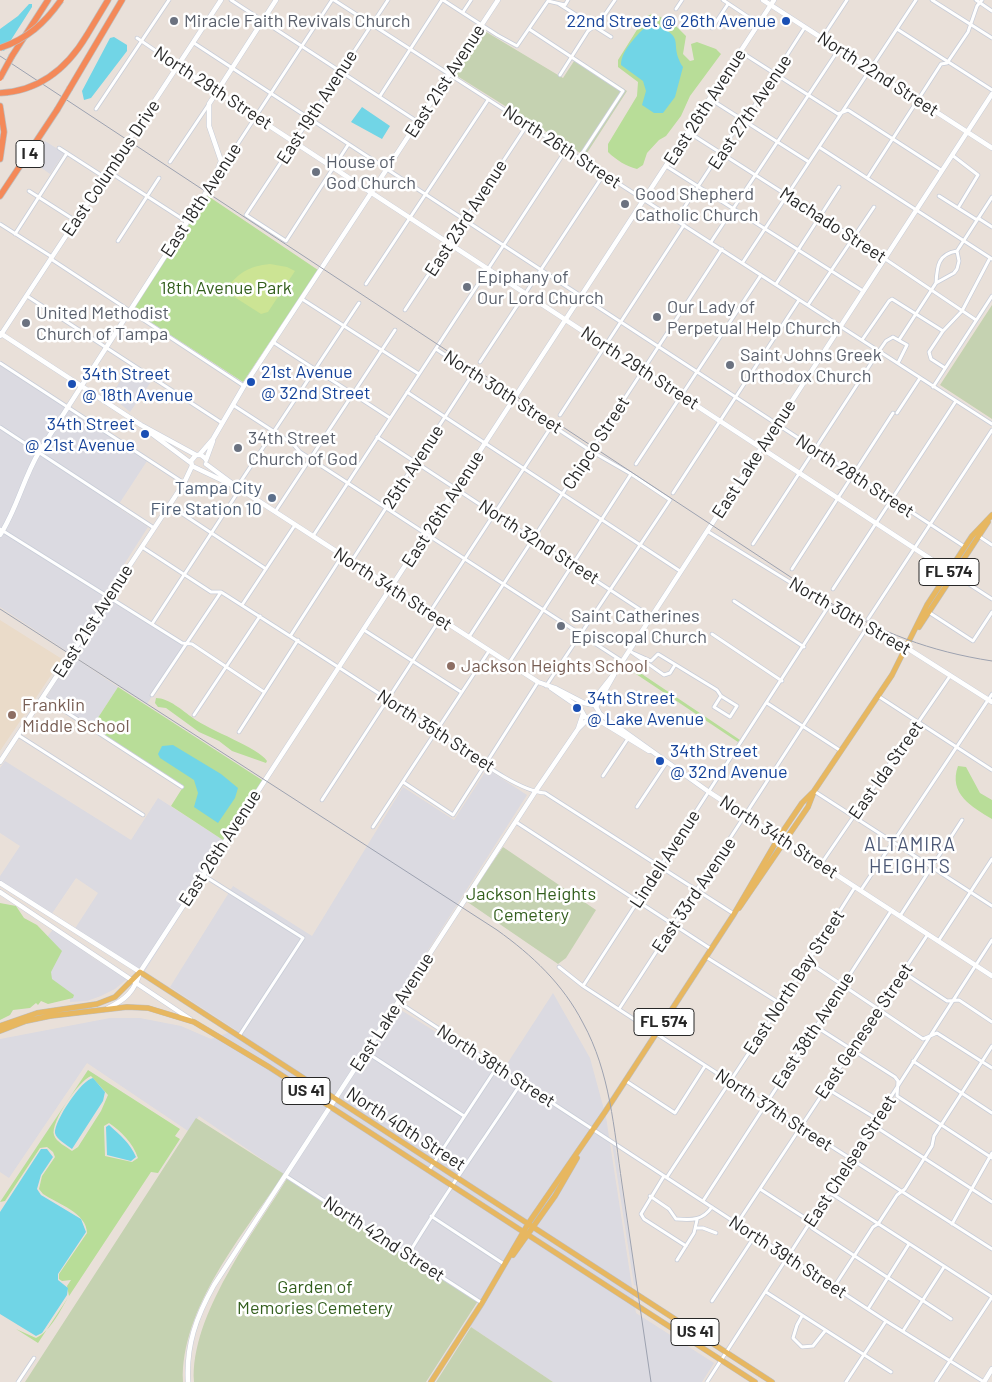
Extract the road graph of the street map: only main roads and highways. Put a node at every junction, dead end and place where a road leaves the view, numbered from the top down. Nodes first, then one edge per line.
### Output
1 (48, 0) edge
2 (61, 0) edge
3 (108, 0) edge
4 (122, 0) edge
5 (0, 48) edge
6 (0, 78) edge
7 (0, 93) edge
8 (0, 106) edge
9 (0, 159) edge
10 (0, 196) edge
11 (992, 515) edge
12 (914, 634) junction
13 (814, 791) junction
14 (734, 914) junction
15 (0, 1026) edge
16 (0, 1031) edge
17 (584, 1144) junction
18 (528, 1224) junction
19 (534, 1228) junction
20 (524, 1231) junction
21 (529, 1235) junction
22 (505, 1265) junction
23 (431, 1382) edge
24 (755, 1382) edge
25 (772, 1382) edge

1 - 6 highway, bridge
2 - 5 highway, bridge
3 - 7 highway, bridge
4 - 10 highway, I 4, bridge
8 - 9 highway
11 - 12 main road, FL 574
11 - 12 main road, FL 574
12 - 13 main road, FL 574
13 - 14 main road, FL 574
13 - 14 main road, FL 574
14 - 17 main road, FL 574
15 - 18 main road, North 40th Street / US 41
16 - 20 main road, North 40th Street / US 41
17 - 18 main road, FL 574
17 - 19 main road, FL 574
18 - 19 main road, North 40th Street / US 41
18 - 20 main road, FL 574
19 - 21 main road, FL 574
19 - 25 main road, North 40th Street / US 41
20 - 21 main road, North 40th Street / US 41
20 - 22 main road, FL 574
21 - 22 main road, FL 574
21 - 24 main road, North 40th Street / US 41
22 - 23 main road, FL 574

